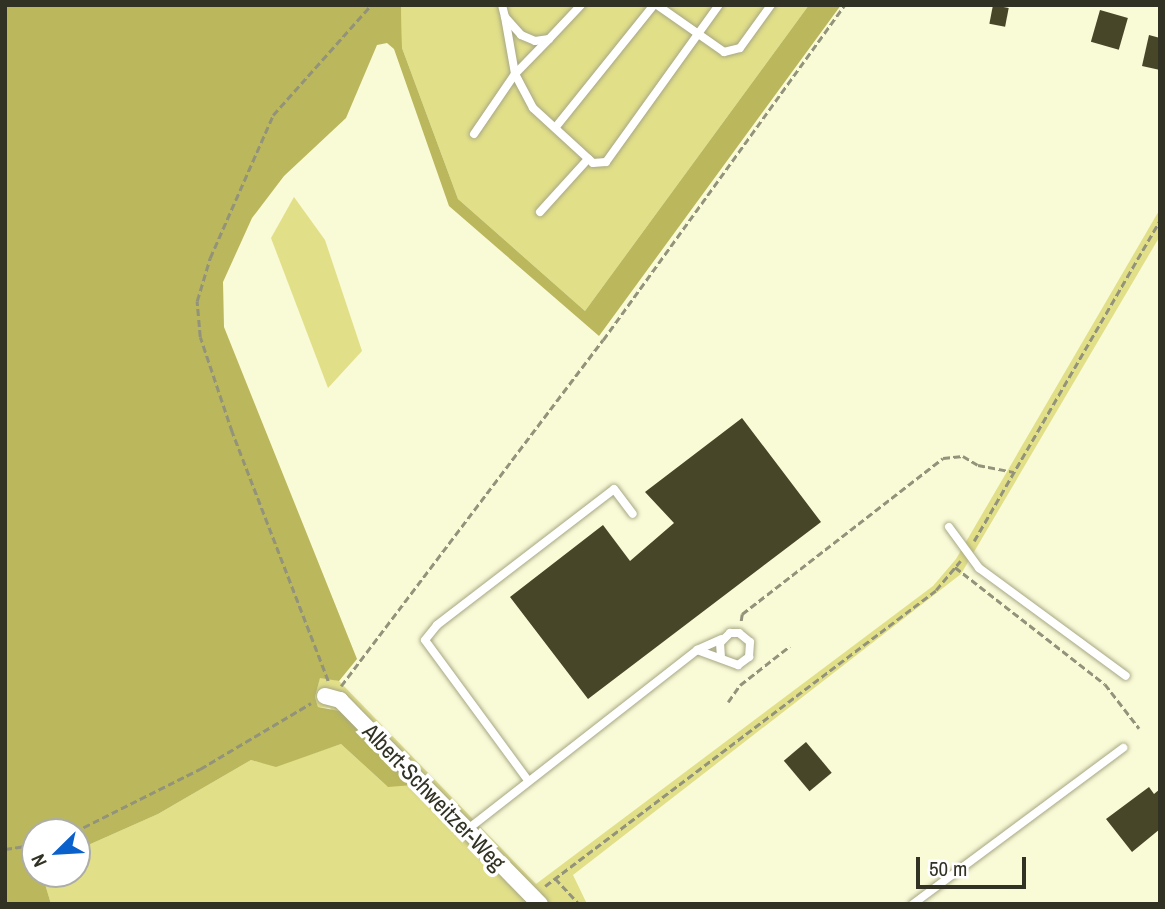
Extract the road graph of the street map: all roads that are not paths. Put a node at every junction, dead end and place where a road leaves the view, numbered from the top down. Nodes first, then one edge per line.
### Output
1 (502, 5) edge
2 (581, 5) edge
3 (655, 5) edge
4 (719, 5) edge
5 (771, 5) edge
6 (505, 17) junction
7 (696, 34) junction
8 (549, 39) junction
9 (515, 74) junction
10 (555, 128) junction
11 (474, 135) dead end
12 (588, 159) junction
13 (540, 212) dead end
14 (633, 514) dead end
15 (949, 527) dead end
16 (722, 639) junction
17 (697, 650) junction
18 (721, 657) junction
19 (1126, 676) dead end
20 (325, 696) road end
21 (1123, 748) dead end
22 (527, 779) junction
23 (468, 830) junction
24 (536, 900) edge
25 (913, 904) edge

1 - 6 lane
2 - 8 lane
3 - 7 lane
3 - 10 lane
4 - 7 lane
5 - 7 lane
6 - 8 lane
6 - 9 lane
7 - 12 lane
8 - 9 lane
9 - 10 lane
9 - 11 lane
10 - 12 lane
12 - 13 lane
14 - 22 lane
15 - 19 lane
16 - 17 lane
16 - 18 lane
16 - 18 lane
17 - 18 lane
17 - 22 lane
20 - 23 street, Albert-Schweitzer-Weg
21 - 25 lane
22 - 23 lane
23 - 24 street, Albert-Schweitzer-Weg

